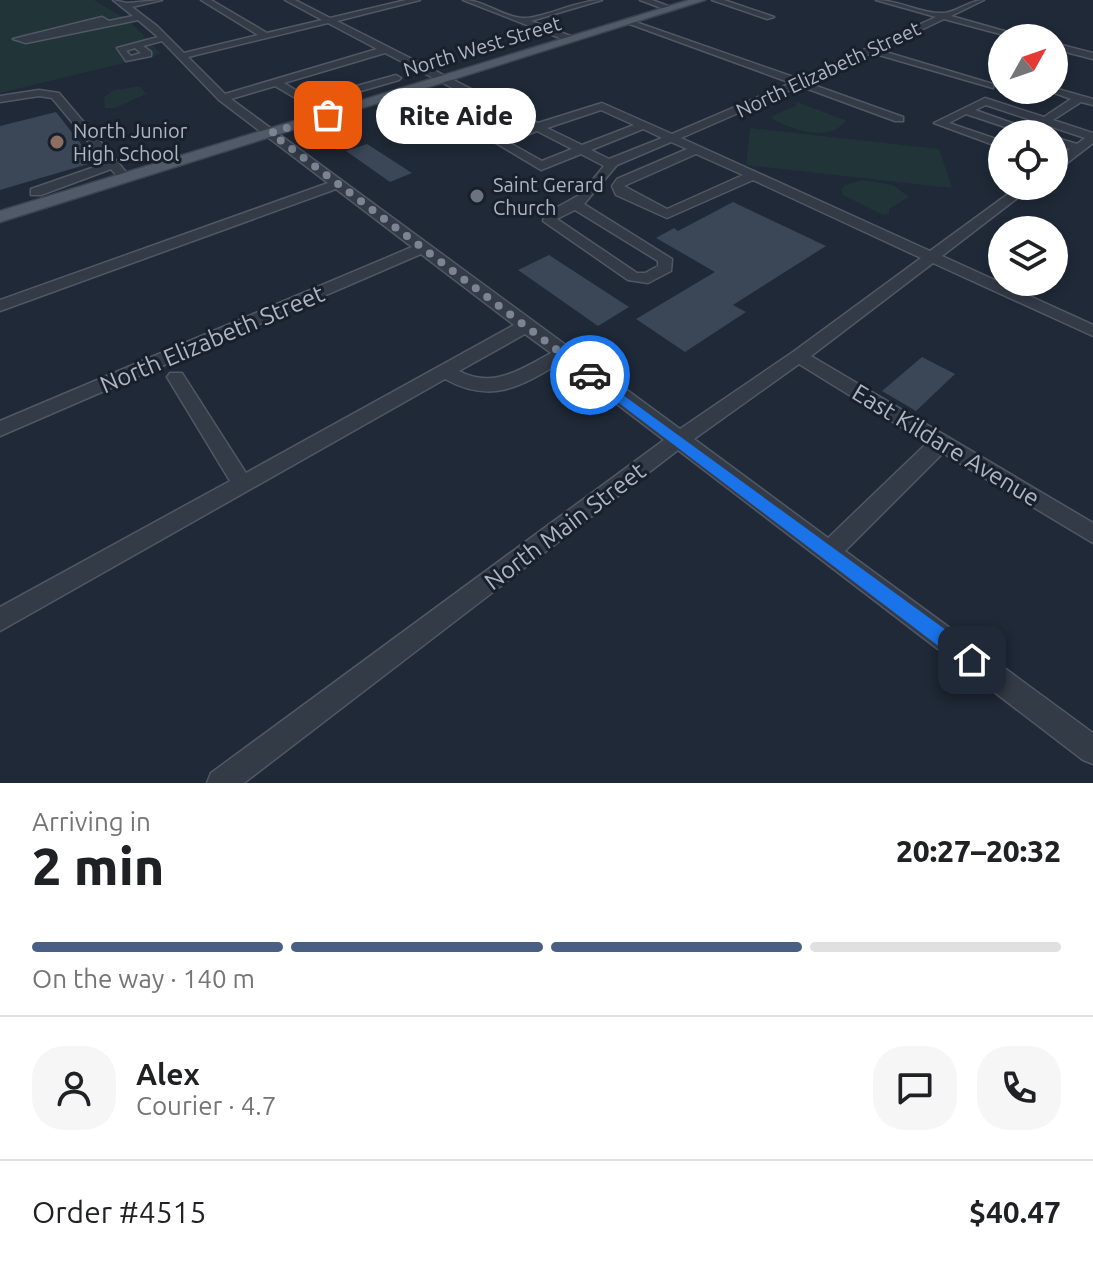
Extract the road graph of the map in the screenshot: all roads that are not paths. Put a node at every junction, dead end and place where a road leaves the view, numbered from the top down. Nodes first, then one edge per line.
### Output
1 (158, 0) edge
2 (205, 0) edge
3 (289, 0) edge
4 (416, 0) edge
5 (467, 0) edge
6 (598, 0) edge
7 (644, 0) edge
8 (700, 0) edge
9 (716, 0) edge
10 (880, 0) edge
11 (980, 0) edge
12 (122, 3) edge
13 (672, 9) junction
14 (943, 16) junction
15 (139, 17) junction
16 (770, 17) dead end
17 (101, 19) junction
18 (330, 20) junction
19 (523, 21) junction
20 (630, 21) junction
21 (988, 28) edge
22 (266, 36) junction
23 (165, 38) junction
24 (570, 39) junction
25 (137, 45) dead end
26 (387, 49) junction
27 (871, 50) junction
28 (1068, 50) edge
29 (182, 56) junction
30 (1093, 56) edge
31 (359, 57) junction
32 (371, 64) dead end
33 (383, 71) dead end
34 (396, 78) junction
35 (445, 78) junction
36 (276, 82) junction
37 (802, 82) junction
38 (988, 86) edge
39 (988, 86) edge
40 (413, 88) junction
41 (1068, 95) edge
42 (223, 98) junction
43 (1079, 98) junction
44 (0, 99) edge
45 (985, 101) junction
46 (1093, 102) edge
47 (967, 111) junction
48 (899, 119) dead end
49 (994, 120) edge
50 (1042, 120) edge
51 (1046, 120) edge
52 (643, 125) junction
53 (538, 127) junction
54 (1068, 129) edge
55 (271, 133) junction
56 (1093, 137) edge
57 (673, 138) junction
58 (988, 140) edge
59 (1068, 144) edge
60 (1079, 148) junction
61 (581, 149) junction
62 (695, 150) junction
63 (1068, 156) edge
64 (114, 164) junction
65 (609, 164) junction
66 (751, 176) junction
67 (125, 178) junction
68 (338, 184) junction
69 (36, 192) dead end
70 (1008, 200) edge
71 (576, 205) junction
72 (0, 217) edge
73 (423, 248) junction
74 (928, 258) junction
75 (0, 306) edge
76 (526, 326) junction
77 (1093, 331) edge
78 (562, 354) junction
79 (799, 356) junction
80 (445, 371) junction
81 (176, 377) dead end
82 (0, 429) edge
83 (677, 441) junction
84 (941, 442) junction
85 (243, 485) junction
86 (1093, 534) edge
87 (828, 553) junction
88 (0, 620) edge
89 (1093, 750) edge
90 (221, 783) edge

1 - 12 street
2 - 22 street
3 - 18 street
4 - 18 street
5 - 19 street
6 - 19 street
7 - 13 street
8 - 13 main road, North West Street
9 - 16 street
10 - 14 street
11 - 14 street, North Elizabeth Street
12 - 15 street
13 - 20 main road, North West Street
14 - 21 street
14 - 27 street, North Elizabeth Street
15 - 17 street
15 - 23 street
17 - 17 street
18 - 22 street
18 - 26 street
19 - 24 street
20 - 24 main road, North West Street
20 - 37 street
22 - 29 street
23 - 25 street
23 - 29 street
24 - 35 main road, North West Street
26 - 31 street
26 - 35 street
27 - 37 street, North Elizabeth Street
27 - 38 street
28 - 30 street
29 - 42 street
31 - 32 street
31 - 36 street
33 - 34 street
34 - 36 street
34 - 40 street
35 - 40 main road, North West Street
35 - 53 street
36 - 42 street
37 - 48 street
37 - 57 street, North Elizabeth Street
39 - 45 street
40 - 55 main road, North West Street
41 - 43 street
42 - 55 street
43 - 46 street
43 - 51 street
44 - 64 street
45 - 47 street
45 - 50 street
47 - 49 street
47 - 58 street
52 - 53 street
52 - 57 street
52 - 61 street
53 - 61 street
53 - 61 street
54 - 56 street
55 - 67 main road, North West Street
55 - 68 street
56 - 60 street
57 - 62 street
57 - 65 street, North Elizabeth Street
59 - 60 street
60 - 63 street
61 - 65 street
62 - 66 street
62 - 66 street
64 - 67 street
64 - 69 street
65 - 71 street
66 - 74 street
67 - 72 main road, North West Street
68 - 73 street
68 - 75 street
70 - 74 street, North Main Street
71 - 71 street
73 - 76 street
73 - 82 street, North Elizabeth Street
74 - 77 street
74 - 79 street, North Main Street
76 - 78 street
76 - 80 street
78 - 80 street
78 - 83 street
79 - 83 street, North Main Street
79 - 84 street, East Kildare Avenue
80 - 85 street
81 - 85 street
83 - 87 street
83 - 90 street, North Main Street
84 - 86 street, East Kildare Avenue
84 - 87 street
85 - 88 street
87 - 89 street

